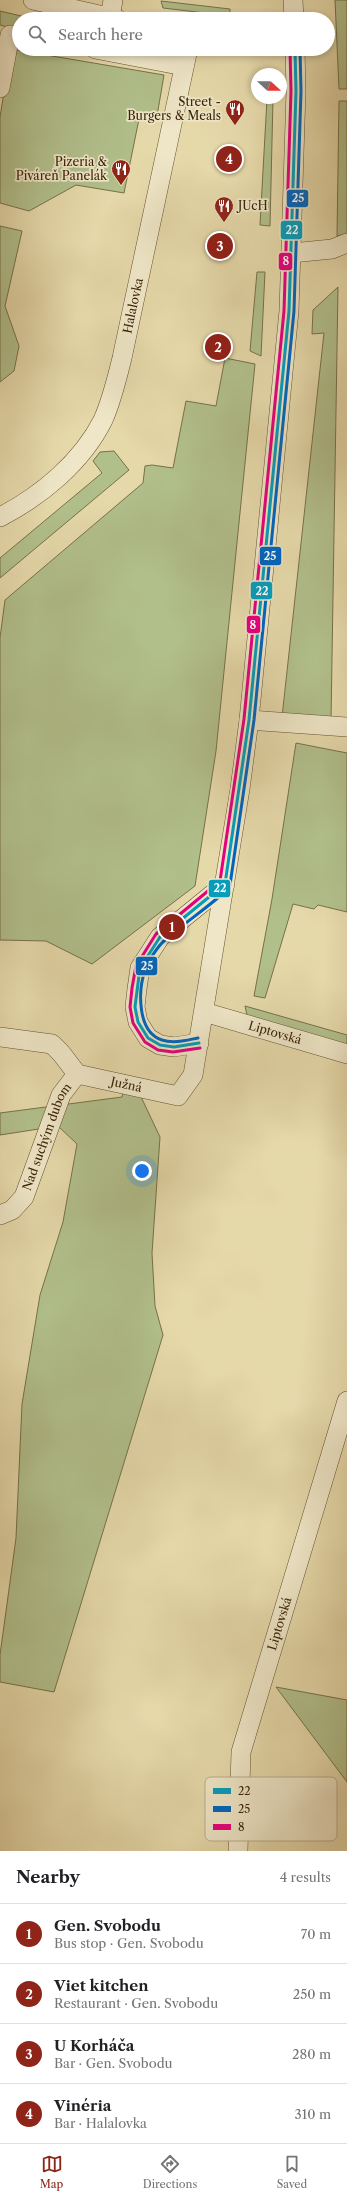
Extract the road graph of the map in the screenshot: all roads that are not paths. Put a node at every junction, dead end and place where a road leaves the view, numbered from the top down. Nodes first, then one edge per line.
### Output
1 (33, 0) edge
2 (293, 0) edge
3 (114, 12) edge
4 (294, 12) edge
5 (12, 35) edge
6 (166, 56) edge
7 (295, 56) edge
8 (186, 58) edge
9 (0, 88) edge
10 (347, 243) edge
11 (292, 253) junction
12 (0, 517) edge
13 (249, 720) junction
14 (347, 727) edge
15 (225, 884) junction
16 (204, 1012) junction
17 (0, 1037) edge
18 (199, 1043) junction
19 (347, 1054) edge
20 (77, 1074) junction
21 (0, 1215) edge
22 (347, 1401) edge
23 (240, 1777) edge
24 (238, 1841) edge
25 (238, 1851) edge

1 - 3 street
2 - 4 street
5 - 9 street
6 - 8 street
7 - 11 street, Južná
8 - 12 street, Halalovka
10 - 11 street
11 - 13 street, Južná
13 - 14 street
13 - 15 street, Južná
15 - 16 street, Južná
15 - 18 street
16 - 18 street, Južná
16 - 19 street, Liptovská
17 - 20 street
18 - 20 street, Južná
20 - 21 street, Nad suchým dubom
22 - 23 street, Liptovská
24 - 25 street, Liptovská

